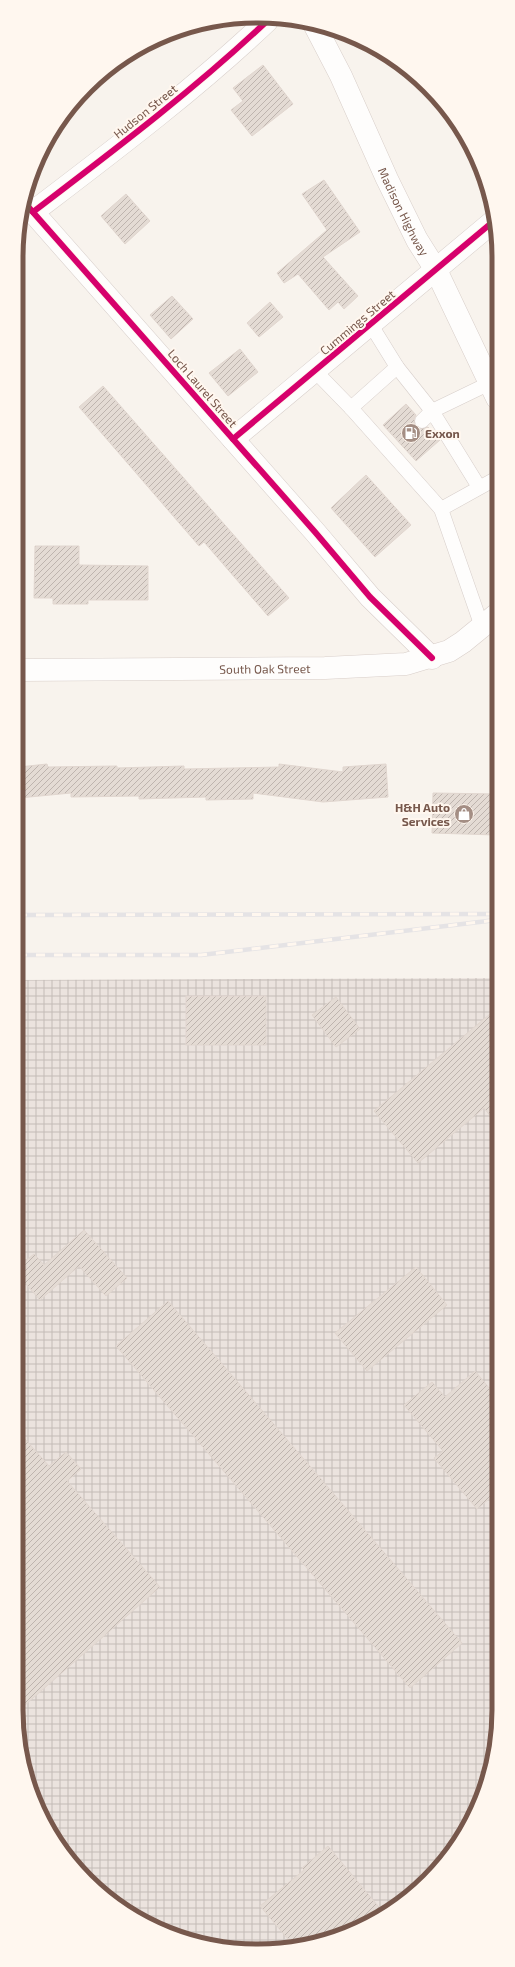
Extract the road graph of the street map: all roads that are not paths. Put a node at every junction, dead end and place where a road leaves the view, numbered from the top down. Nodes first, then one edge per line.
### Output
1 (264, 23) edge
2 (318, 31) edge
3 (29, 206) edge
4 (29, 208) edge
5 (490, 225) edge
6 (436, 270) junction
7 (371, 325) junction
8 (397, 368) junction
9 (315, 371) junction
10 (492, 388) edge
11 (492, 390) edge
12 (350, 408) junction
13 (427, 416) junction
14 (233, 440) junction
15 (492, 480) edge
16 (479, 487) junction
17 (441, 509) junction
18 (489, 621) edge
19 (432, 658) junction
20 (23, 670) edge

1 - 3 street, Hudson Street
2 - 6 street, Madison Highway
4 - 14 street, Loch Laurel Street
5 - 6 street, Cummings Street
6 - 7 street, Cummings Street
6 - 10 street, Madison Highway
7 - 8 lane
7 - 9 street, Cummings Street
8 - 12 lane
8 - 13 lane
9 - 12 lane
9 - 14 street, Cummings Street
11 - 13 lane
12 - 17 lane
13 - 16 lane
14 - 19 street, Loch Laurel Street
15 - 16 lane
16 - 17 lane
17 - 18 lane
18 - 19 street, South Oak Street
19 - 20 street, South Oak Street

